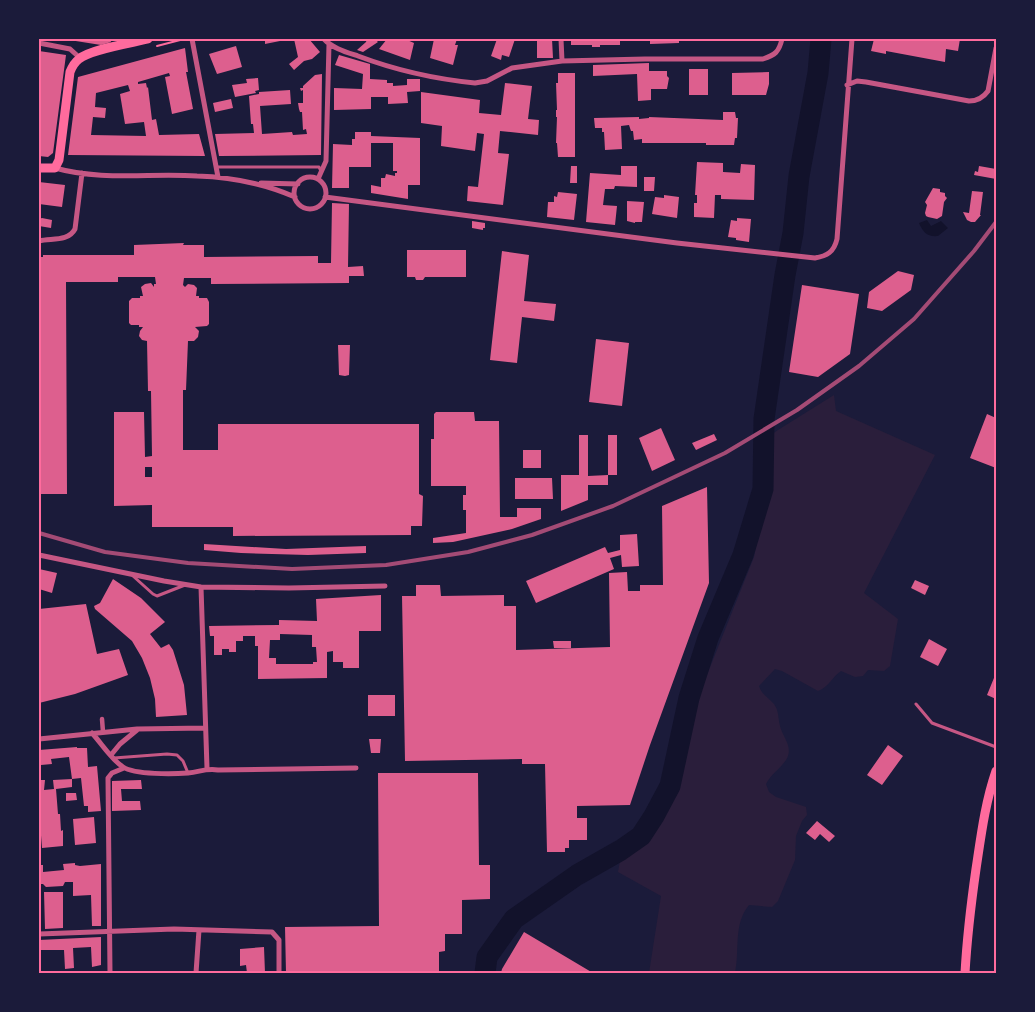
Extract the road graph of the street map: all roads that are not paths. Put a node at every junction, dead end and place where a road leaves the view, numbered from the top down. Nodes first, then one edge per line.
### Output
1 (148, 39) edge
2 (192, 39) edge
3 (324, 39) edge
4 (561, 39) edge
5 (782, 39) edge
6 (852, 39) edge
7 (39, 43) edge
8 (329, 44) junction
9 (996, 48) edge
10 (80, 58) junction
11 (562, 61) junction
12 (847, 85) junction
13 (216, 167) junction
14 (39, 168) edge
15 (55, 168) junction
16 (322, 171) junction
17 (82, 173) junction
18 (218, 177) junction
19 (318, 179) junction
20 (250, 183) junction
21 (298, 184) junction
22 (295, 197) junction
23 (325, 197) junction
24 (39, 240) edge
25 (39, 555) edge
26 (133, 575) junction
27 (186, 584) junction
28 (385, 586) dead end
29 (201, 587) junction
30 (916, 704) dead end
31 (102, 719) dead end
32 (205, 728) junction
33 (137, 730) junction
34 (103, 732) junction
35 (92, 733) junction
36 (39, 739) edge
37 (996, 747) edge
38 (113, 756) junction
39 (124, 768) junction
40 (207, 768) junction
41 (356, 768) dead end
42 (996, 770) edge
43 (189, 773) junction
44 (199, 930) junction
45 (111, 932) junction
46 (39, 934) edge
47 (110, 973) edge
48 (196, 973) edge
49 (279, 973) edge
50 (965, 973) edge

1 - 10 main road
2 - 13 street
3 - 8 street
4 - 11 street
5 - 11 street
6 - 12 street
7 - 10 street
8 - 11 street
8 - 16 street
9 - 12 street
10 - 15 main road
12 - 23 street
13 - 16 lane
13 - 18 street
14 - 15 main road
15 - 17 street
16 - 19 street
17 - 18 street
17 - 24 street
18 - 20 street
19 - 21 street
19 - 23 street
20 - 21 street
20 - 22 street
21 - 22 street
22 - 23 street
25 - 26 street
26 - 27 street
26 - 27 lane
27 - 29 street
28 - 29 street
29 - 32 street
30 - 37 lane
31 - 34 street
32 - 33 street
32 - 40 street
33 - 34 street
33 - 38 street
34 - 35 street
35 - 36 street
35 - 38 street
38 - 39 street
38 - 43 lane
39 - 43 street
39 - 45 street
40 - 41 street
40 - 43 street
42 - 50 main road
44 - 45 street
44 - 48 street
44 - 49 street
45 - 46 street
45 - 47 street

